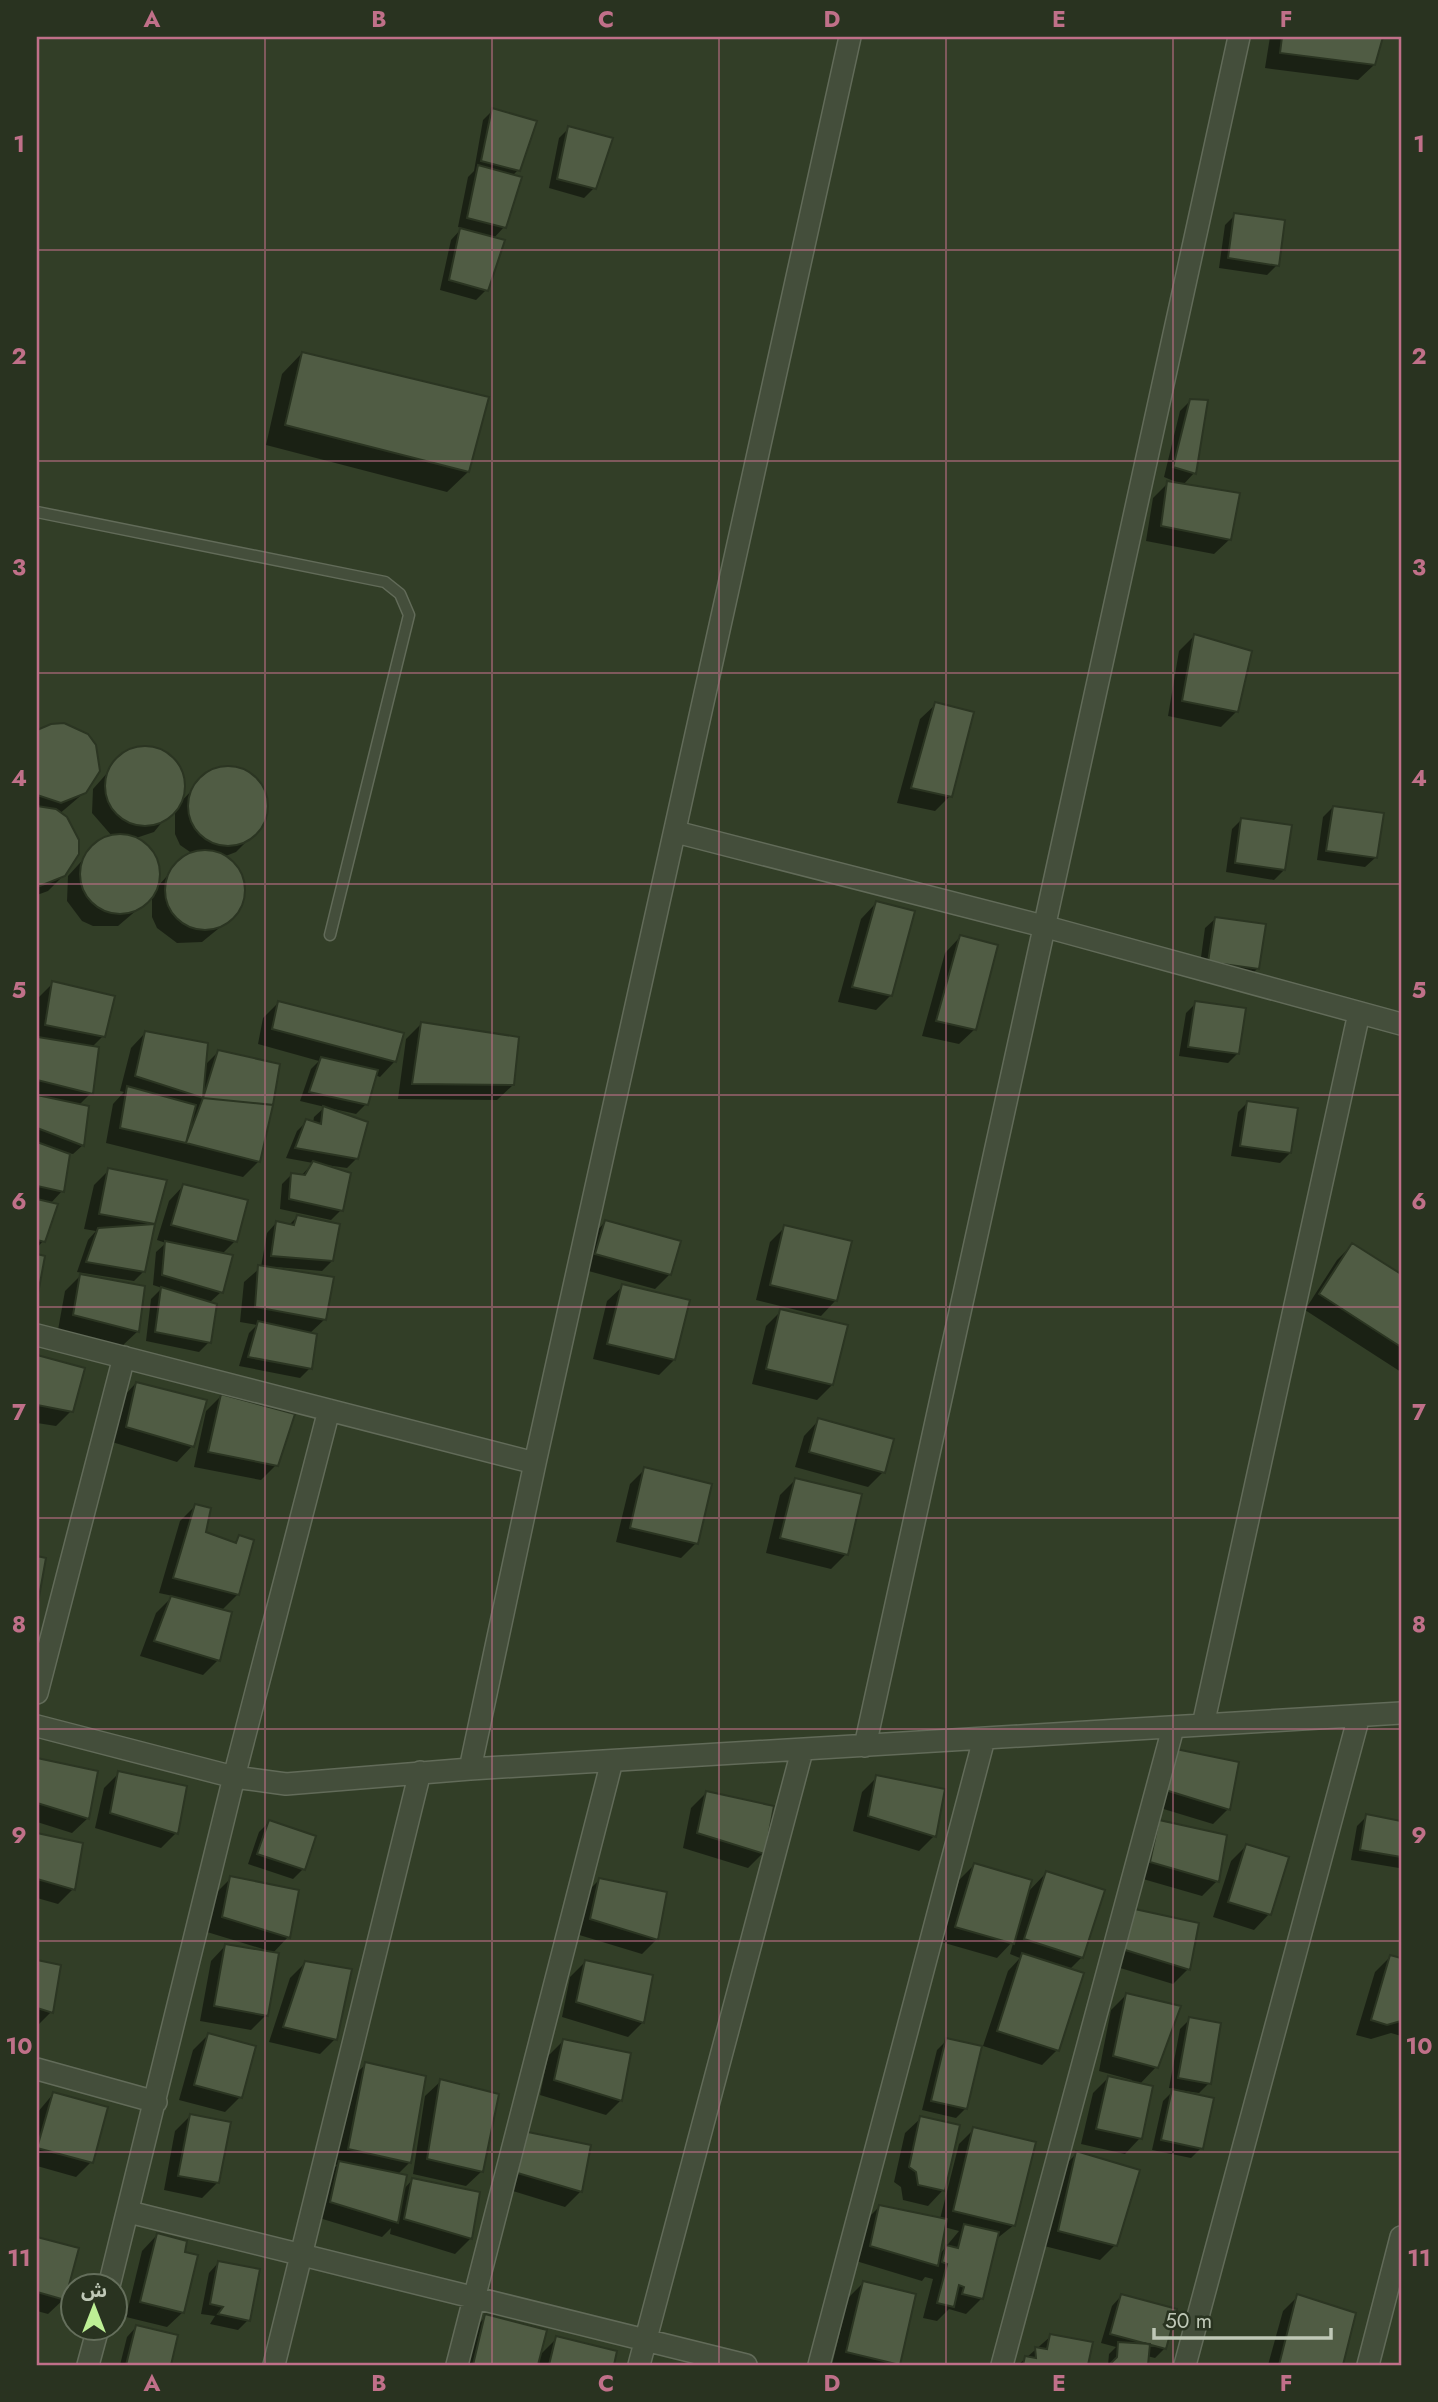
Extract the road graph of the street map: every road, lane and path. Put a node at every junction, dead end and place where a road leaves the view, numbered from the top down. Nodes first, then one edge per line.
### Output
1 (850, 37) edge
2 (1238, 37) edge
3 (37, 512) edge
4 (676, 832) junction
5 (1043, 926) junction
6 (330, 935) dead end
7 (1359, 1013) junction
8 (1401, 1024) edge
9 (37, 1335) edge
10 (124, 1357) junction
11 (329, 1410) junction
12 (535, 1463) junction
13 (37, 1693) edge
14 (1401, 1713) edge
15 (1359, 1716) junction
16 (1203, 1725) junction
17 (37, 1726) edge
18 (1173, 1728) junction
19 (984, 1739) junction
20 (865, 1746) junction
21 (802, 1751) junction
22 (612, 1761) junction
23 (470, 1769) junction
24 (420, 1772) junction
25 (234, 1777) junction
26 (37, 2070) edge
27 (156, 2102) junction
28 (129, 2212) junction
29 (1401, 2237) edge
30 (302, 2254) junction
31 (113, 2272) edge
32 (474, 2298) junction
33 (646, 2340) junction
34 (94, 2342) edge
35 (88, 2365) edge
36 (274, 2365) edge
37 (457, 2365) edge
38 (639, 2365) edge
39 (746, 2365) edge
40 (819, 2365) edge
41 (1002, 2365) edge
42 (1185, 2365) edge
43 (1368, 2365) edge

1 - 4 street
2 - 5 street
3 - 6 lane
4 - 5 street
4 - 12 street
5 - 7 street
5 - 20 street
7 - 8 street
7 - 16 street
9 - 10 street
10 - 11 street
10 - 13 street
11 - 12 street
11 - 25 street
12 - 23 street
14 - 15 street
15 - 16 street
15 - 42 street
16 - 18 street
17 - 25 street
18 - 19 street
18 - 41 street
19 - 20 street
19 - 40 street
20 - 21 street
21 - 22 street
21 - 33 street
22 - 23 street
22 - 32 street
23 - 24 street
24 - 25 street
24 - 30 street
25 - 27 street
26 - 27 street
27 - 28 street
28 - 30 street
28 - 31 street
29 - 43 street
30 - 32 street
30 - 36 street
32 - 33 street
32 - 37 street
33 - 38 street
33 - 39 street
34 - 35 street

